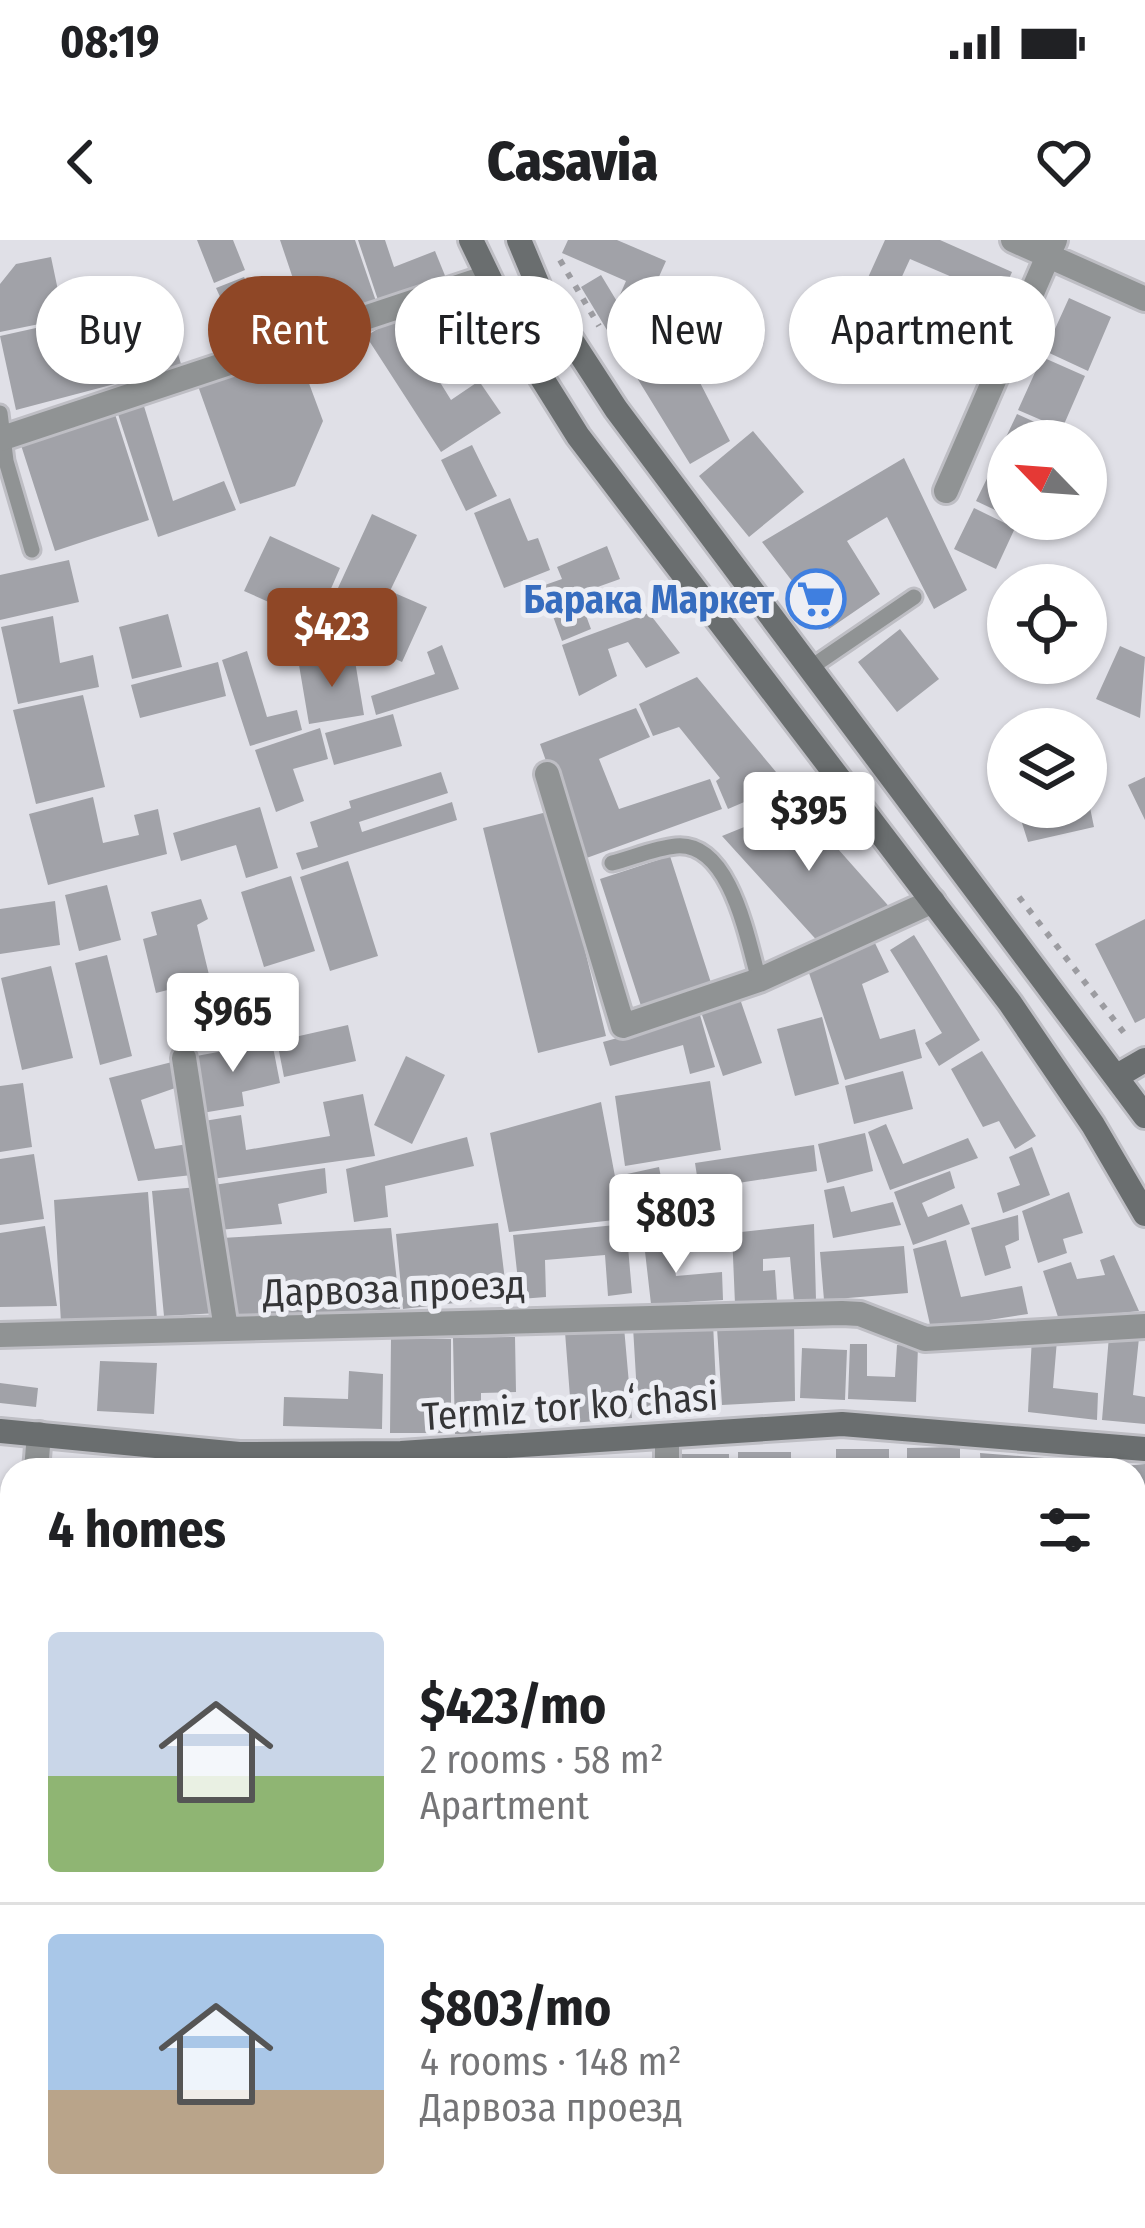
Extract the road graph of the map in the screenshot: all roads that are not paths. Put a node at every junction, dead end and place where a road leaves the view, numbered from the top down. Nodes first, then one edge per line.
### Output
1 (471, 240) edge
2 (519, 240) edge
3 (1013, 240) edge
4 (1052, 248) edge
5 (484, 276) edge
6 (1145, 299) edge
7 (395, 311) edge
8 (547, 384) edge
9 (1, 429) edge
10 (946, 491) dead end
11 (32, 550) dead end
12 (914, 597) dead end
13 (810, 668) junction
14 (547, 774) dead end
15 (612, 863) dead end
16 (933, 901) junction
17 (759, 980) junction
18 (184, 1058) dead end
19 (1145, 1060) edge
20 (1119, 1075) junction
21 (1145, 1116) edge
22 (1145, 1214) edge
23 (1145, 1326) edge
24 (226, 1329) junction
25 (0, 1335) edge
26 (0, 1431) edge
27 (39, 1434) junction
28 (667, 1436) junction
29 (1145, 1449) edge
30 (37, 1458) edge
31 (667, 1458) edge

1 - 5 main road
2 - 13 main road
3 - 4 street
4 - 6 street
4 - 10 street
7 - 9 street
8 - 16 main road
9 - 11 lane
12 - 13 lane
13 - 20 main road
14 - 17 street
15 - 17 lane
16 - 17 street
16 - 22 main road
18 - 24 street
19 - 20 main road
20 - 21 main road
23 - 24 street, Дарвоза проезд
24 - 25 street, Дарвоза проезд
26 - 27 main road, Termiz tor koʻchasi
27 - 28 main road, Termiz tor koʻchasi
27 - 30 street
28 - 29 main road, Termiz tor koʻchasi
28 - 31 street

